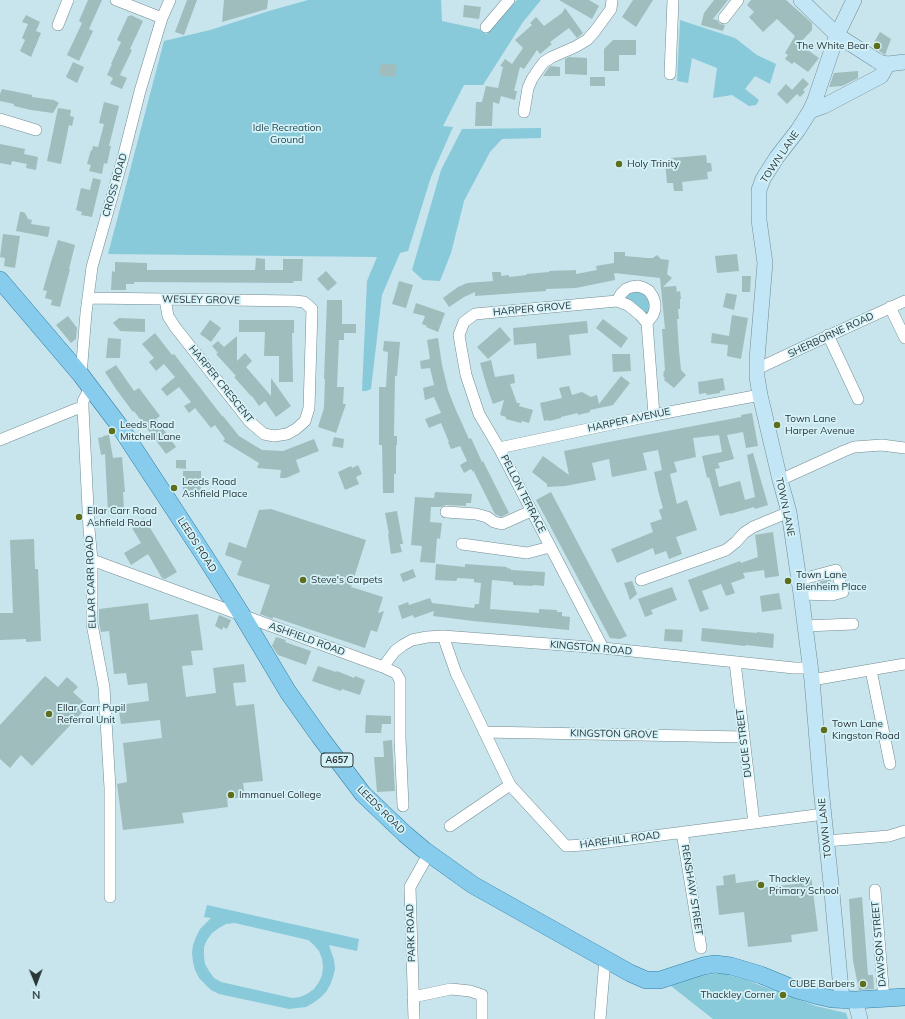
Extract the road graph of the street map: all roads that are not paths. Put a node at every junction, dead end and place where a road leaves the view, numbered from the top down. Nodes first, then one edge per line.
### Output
1 (68, 0) edge
2 (116, 0) edge
3 (170, 0) edge
4 (509, 0) edge
5 (612, 0) edge
6 (673, 0) edge
7 (738, 0) edge
8 (801, 0) edge
9 (854, 0) edge
10 (162, 18) junction
11 (724, 18) dead end
12 (58, 26) dead end
13 (486, 26) dead end
14 (837, 35) junction
15 (905, 62) edge
16 (888, 64) junction
17 (670, 74) dead end
18 (810, 111) junction
19 (524, 112) dead end
20 (0, 119) edge
21 (36, 130) dead end
22 (0, 280) edge
23 (88, 298) junction
24 (166, 299) junction
25 (617, 301) junction
26 (905, 301) edge
27 (890, 307) junction
28 (312, 309) joint
29 (647, 324) junction
30 (459, 335) joint
31 (828, 335) junction
32 (905, 338) edge
33 (757, 369) junction
34 (85, 381) junction
35 (760, 395) junction
36 (858, 399) dead end
37 (83, 408) junction
38 (654, 415) junction
39 (0, 440) edge
40 (499, 448) junction
41 (905, 448) edge
42 (780, 480) junction
43 (532, 511) junction
44 (446, 512) dead end
45 (788, 512) junction
46 (462, 544) dead end
47 (550, 548) junction
48 (92, 560) junction
49 (641, 580) dead end
50 (242, 615) junction
51 (853, 624) dead end
52 (805, 626) junction
53 (442, 636) junction
54 (603, 648) junction
55 (735, 662) junction
56 (905, 664) edge
57 (383, 667) junction
58 (871, 670) junction
59 (811, 674) junction
60 (484, 732) junction
61 (744, 737) junction
62 (890, 764) dead end
63 (510, 784) junction
64 (403, 806) dead end
65 (824, 814) junction
66 (754, 823) junction
67 (450, 826) dead end
68 (905, 831) edge
69 (682, 832) junction
70 (826, 841) junction
71 (429, 853) junction
72 (875, 890) dead end
73 (110, 897) dead end
74 (701, 948) dead end
75 (605, 960) junction
76 (413, 997) junction
77 (905, 997) edge
78 (884, 999) junction
79 (848, 1000) junction
80 (414, 1019) edge
81 (482, 1019) edge
82 (600, 1019) edge
83 (860, 1019) edge

1 - 12 street
2 - 10 street
3 - 10 street, CROSS ROAD
4 - 13 street
5 - 19 street
6 - 17 street
7 - 11 street
8 - 14 street
9 - 14 street, TOWN LANE
10 - 23 street, CROSS ROAD
14 - 16 street
14 - 18 street, TOWN LANE
15 - 16 street
16 - 18 street
18 - 33 street, TOWN LANE
20 - 21 street
22 - 34 main road, LEEDS ROAD / A657
23 - 24 street, WESLEY GROVE
23 - 34 street, CROSS ROAD
24 - 28 street, WESLEY GROVE
24 - 28 street, HARPER CRESCENT
25 - 29 street
25 - 29 street
25 - 30 street, HARPER GROVE
26 - 27 street, SHERBORNE ROAD
27 - 31 street, SHERBORNE ROAD
27 - 32 street
29 - 38 street
30 - 40 street, PELLON TERRACE
31 - 33 street, SHERBORNE ROAD
31 - 36 street
33 - 35 street, TOWN LANE
34 - 37 street, ELLAR CARR ROAD
34 - 50 main road, LEEDS ROAD / A657
35 - 38 street, HARPER AVENUE
35 - 42 street, TOWN LANE
37 - 39 street
37 - 48 street, ELLAR CARR ROAD
38 - 40 street, HARPER AVENUE
40 - 43 street, PELLON TERRACE
41 - 42 street
42 - 45 street, TOWN LANE
43 - 44 street
43 - 47 street, PELLON TERRACE
45 - 49 street
45 - 52 street, TOWN LANE
46 - 47 street
47 - 54 street, PELLON TERRACE
48 - 50 street, ASHFIELD ROAD
48 - 73 street, ELLAR CARR ROAD
50 - 57 street, ASHFIELD ROAD
50 - 71 main road, LEEDS ROAD / A657
51 - 52 street
52 - 59 street, TOWN LANE
53 - 54 street, KINGSTON ROAD
53 - 57 street, KINGSTON ROAD
53 - 60 street, HAREHILL ROAD
54 - 55 street, KINGSTON ROAD
55 - 59 street, KINGSTON ROAD
55 - 61 street, DUCIE STREET
56 - 58 street, KINGSTON ROAD
57 - 64 street, ASHFIELD ROAD
58 - 59 street, KINGSTON ROAD
58 - 62 street
59 - 65 street, TOWN LANE
60 - 61 street, KINGSTON GROVE
60 - 63 street, HAREHILL ROAD
61 - 66 street, DUCIE STREET
63 - 67 street
63 - 69 street, HAREHILL ROAD
65 - 66 street, HAREHILL ROAD
65 - 70 street, TOWN LANE
66 - 69 street, HAREHILL ROAD
68 - 70 street
69 - 74 street, RENSHAW STREET
70 - 79 street, TOWN LANE
71 - 75 main road, LEEDS ROAD / A657
71 - 76 street, PARK ROAD
72 - 78 street, DAWSON STREET
75 - 79 main road, LEEDS ROAD / A657
75 - 82 street
76 - 80 street, PARK ROAD
76 - 81 street
77 - 78 main road, LEEDS ROAD / A657
78 - 79 main road, LEEDS ROAD / A657
79 - 83 street, TOWN LANE

